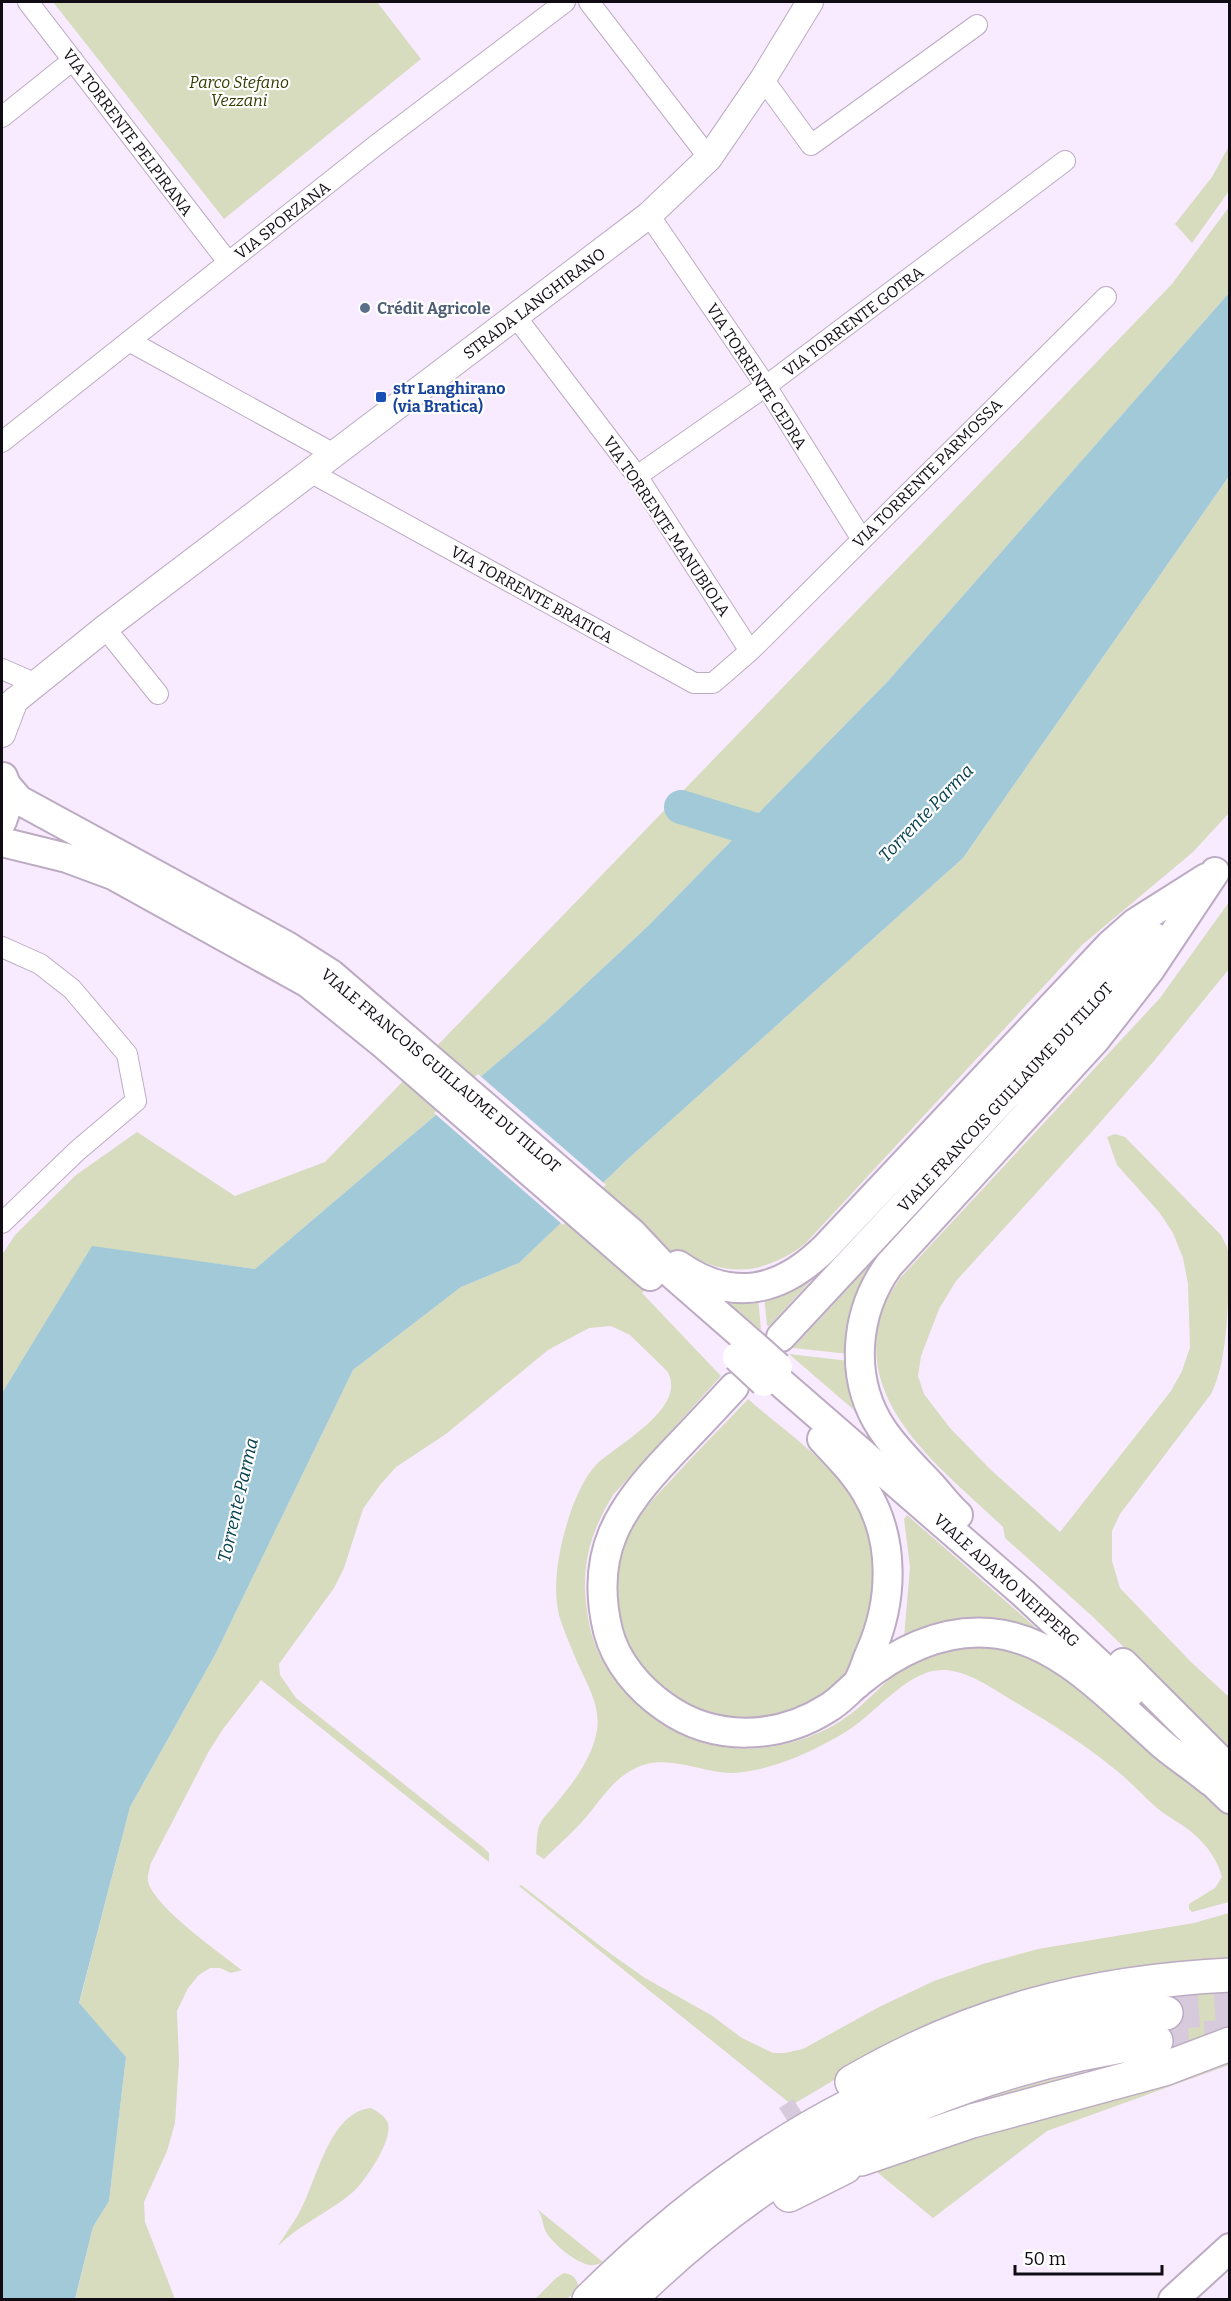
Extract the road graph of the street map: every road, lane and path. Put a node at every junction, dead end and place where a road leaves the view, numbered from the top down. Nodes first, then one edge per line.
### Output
1 (28, 2) edge
2 (565, 2) edge
3 (589, 2) edge
4 (810, 2) edge
5 (977, 25) dead end
6 (73, 60) junction
7 (763, 79) junction
8 (2, 117) edge
9 (709, 158) junction
10 (1065, 160) dead end
11 (649, 215) junction
12 (228, 262) junction
13 (1106, 297) dead end
14 (516, 317) junction
15 (129, 341) junction
16 (766, 386) junction
17 (2, 442) edge
18 (334, 454) junction
19 (310, 472) junction
20 (637, 476) junction
21 (861, 538) junction
22 (105, 628) junction
23 (750, 651) junction
24 (2, 669) edge
25 (158, 694) dead end
26 (17, 698) edge
27 (2, 734) edge
28 (4, 781) edge
29 (2, 821) edge
30 (2, 842) edge
31 (1222, 864) edge
32 (2, 947) edge
33 (387, 1034) junction
34 (2, 1222) edge
35 (663, 1269) junction
36 (781, 1337) dead end
37 (771, 1374) junction
38 (734, 1387) dead end
39 (958, 1515) junction
40 (856, 1684) junction
41 (1223, 1784) edge
42 (1230, 1975) edge
43 (1230, 2044) edge
44 (842, 2154) junction
45 (670, 2225) junction
46 (1230, 2248) edge
47 (589, 2300) edge
48 (628, 2300) edge
49 (644, 2300) edge
50 (1173, 2300) edge

1 - 6 street, VIA TORRENTE PELPIRANA
2 - 12 street, VIA SPORZANA
3 - 9 street
4 - 7 street, STRADA LANGHIRANO
5 - 7 street
6 - 8 street
6 - 12 street, VIA TORRENTE PELPIRANA
7 - 9 street, STRADA LANGHIRANO
9 - 11 street, STRADA LANGHIRANO
10 - 16 street, VIA TORRENTE GOTRA
11 - 14 street, STRADA LANGHIRANO
11 - 16 street, VIA TORRENTE CEDRA
12 - 15 street, VIA SPORZANA
13 - 21 street, VIA TORRENTE PARMOSSA
14 - 18 street, STRADA LANGHIRANO
14 - 20 street, VIA TORRENTE MANUBIOLA
15 - 17 street, VIA SPORZANA
15 - 18 street
16 - 20 street, VIA TORRENTE GOTRA
16 - 21 street, VIA TORRENTE CEDRA
18 - 19 street, STRADA LANGHIRANO
19 - 22 street, STRADA LANGHIRANO
19 - 23 street, VIA TORRENTE BRATICA
20 - 23 street, VIA TORRENTE MANUBIOLA
21 - 23 street, VIA TORRENTE PARMOSSA
22 - 25 street
22 - 26 street, STRADA LANGHIRANO
24 - 26 street
26 - 27 street
28 - 29 main road
28 - 33 main road, VIALE FRANCOIS GUILLAUME DU TILLOT
30 - 33 main road, VIALE FRANCOIS GUILLAUME DU TILLOT
31 - 35 main road
31 - 36 main road, VIALE FRANCOIS GUILLAUME DU TILLOT
31 - 39 main road
32 - 34 street
33 - 35 main road, VIALE FRANCOIS GUILLAUME DU TILLOT
33 - 35 main road, VIALE FRANCOIS GUILLAUME DU TILLOT
35 - 37 main road, VIALE FRANCOIS GUILLAUME DU TILLOT, bridge
37 - 39 main road, VIALE ADAMO NEIPPERG
37 - 40 main road
37 - 41 main road, VIALE ADAMO NEIPPERG
38 - 40 main road
39 - 41 main road, VIALE ADAMO NEIPPERG
40 - 41 main road
42 - 45 highway
43 - 44 highway
44 - 45 highway
44 - 48 highway
44 - 49 highway
45 - 47 highway
46 - 50 main road

